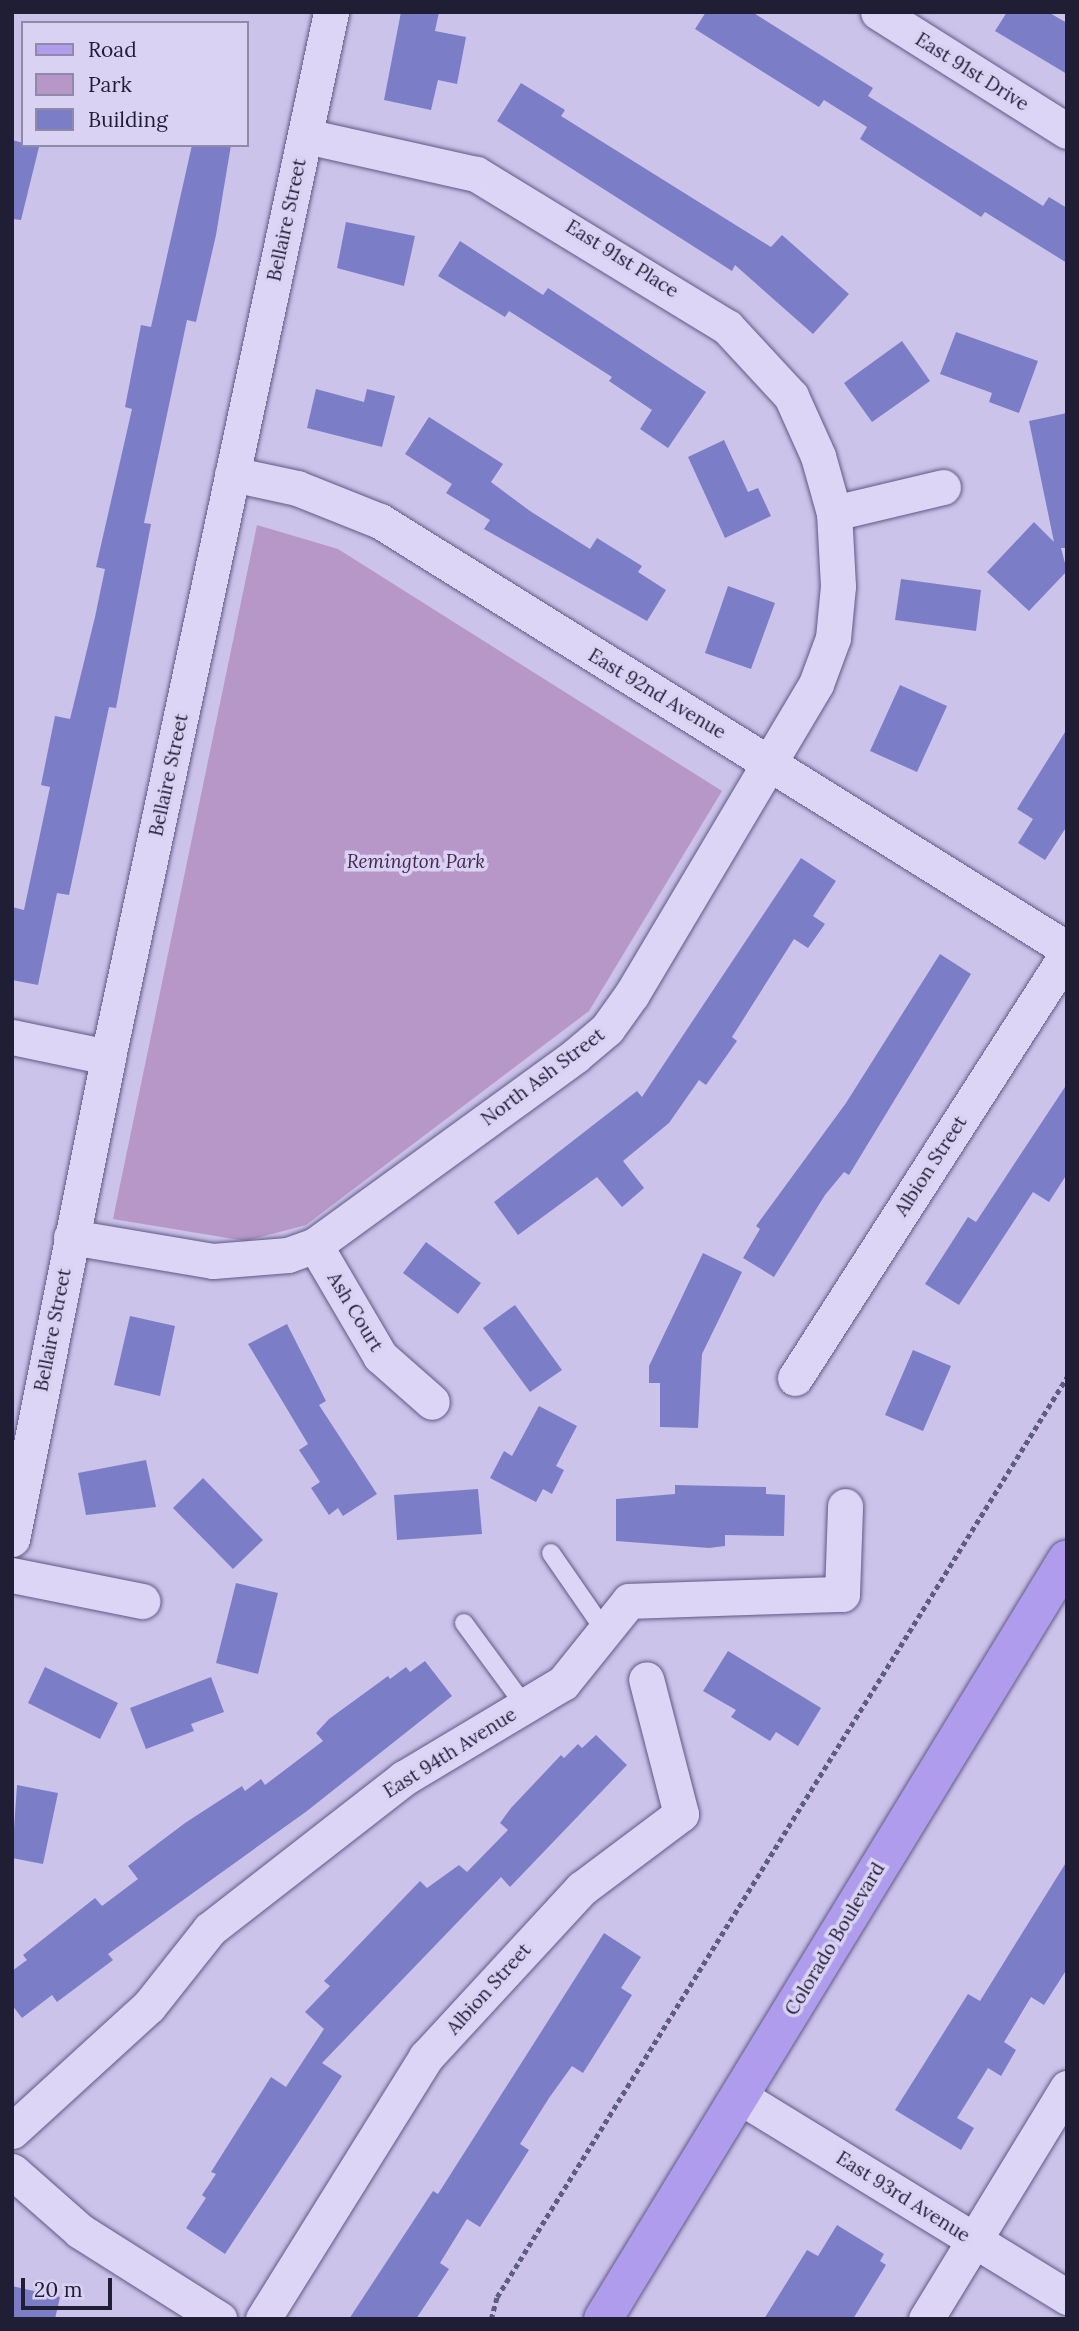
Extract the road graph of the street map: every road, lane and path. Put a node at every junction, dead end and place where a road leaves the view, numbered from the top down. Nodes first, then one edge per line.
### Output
1 (331, 12) edge
2 (878, 12) edge
3 (1067, 131) edge
4 (306, 136) junction
5 (232, 474) junction
6 (943, 487) dead end
7 (834, 513) junction
8 (771, 764) junction
9 (1067, 952) edge
10 (12, 1037) edge
11 (108, 1057) junction
12 (71, 1237) junction
13 (315, 1244) junction
14 (1067, 1377) edge
15 (795, 1378) dead end
16 (432, 1402) dead end
17 (845, 1506) dead end
18 (12, 1539) edge
19 (551, 1553) dead end
20 (1067, 1559) edge
21 (12, 1575) edge
22 (142, 1601) dead end
23 (464, 1623) dead end
24 (605, 1631) junction
25 (646, 1679) dead end
26 (524, 1706) junction
27 (1067, 2088) edge
28 (739, 2096) junction
29 (12, 2131) edge
30 (12, 2171) edge
31 (973, 2241) junction
32 (1067, 2297) edge
33 (219, 2319) edge
34 (263, 2319) edge
35 (491, 2319) edge
36 (603, 2319) edge
37 (926, 2319) edge

1 - 4 street, Bellaire Street
2 - 3 street, East 91st Drive
4 - 5 street, Bellaire Street
4 - 7 street, East 91st Place
5 - 8 street, East 92nd Avenue
5 - 11 street, Bellaire Street
6 - 7 street
7 - 8 street, North Ash Street
8 - 9 street, East 92nd Avenue
8 - 13 street, North Ash Street
9 - 15 street, Albion Street
10 - 11 street
11 - 12 street, Bellaire Street
12 - 13 street, North Ash Street
12 - 18 street, Bellaire Street
13 - 16 street, Ash Court
14 - 35 path
17 - 24 street, East 94th Avenue
19 - 24 lane
20 - 28 main road, Colorado Boulevard
21 - 22 street
23 - 26 lane
24 - 26 street, East 94th Avenue
25 - 34 street, Albion Street
26 - 29 street, East 94th Avenue
27 - 31 street
28 - 31 street, East 93rd Avenue
28 - 36 main road, Colorado Boulevard
30 - 33 street
31 - 32 street, East 93rd Avenue
31 - 37 street

